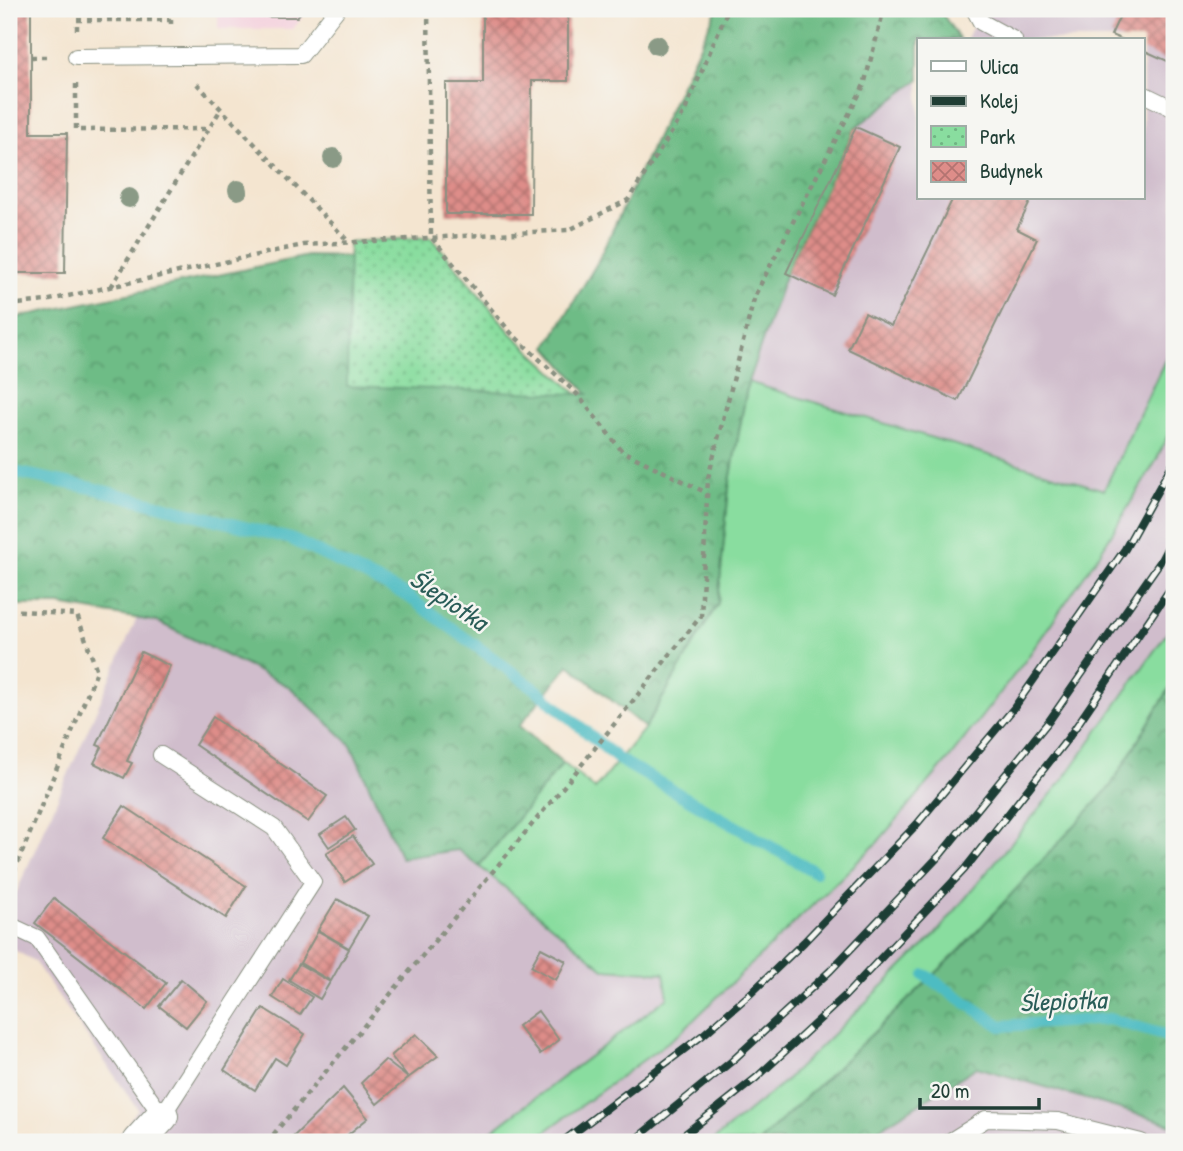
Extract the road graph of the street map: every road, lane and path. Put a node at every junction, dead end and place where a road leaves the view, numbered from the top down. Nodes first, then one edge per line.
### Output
1 (337, 9) edge
2 (428, 9) edge
3 (728, 9) edge
4 (884, 9) edge
5 (974, 9) edge
6 (1010, 38) edge
7 (76, 57) dead end
8 (172, 57) junction
9 (1144, 94) edge
10 (1170, 107) dead end
11 (221, 108) junction
12 (431, 237) junction
13 (349, 242) junction
14 (111, 287) junction
15 (9, 306) edge
16 (707, 493) junction
17 (9, 610) edge
18 (161, 755) dead end
19 (9, 884) edge
20 (9, 925) edge
21 (162, 1116) junction
22 (138, 1142) edge
23 (267, 1142) edge
24 (949, 1142) edge
25 (1140, 1142) edge

1 - 8 lane
2 - 12 path
3 - 12 path
4 - 16 path
5 - 6 lane
7 - 8 lane
8 - 11 path
9 - 10 lane
11 - 13 path
11 - 14 path
12 - 13 path
12 - 16 path
13 - 14 path
14 - 15 path
16 - 23 path
17 - 19 path
18 - 21 lane
20 - 21 lane
21 - 22 street
24 - 25 lane

